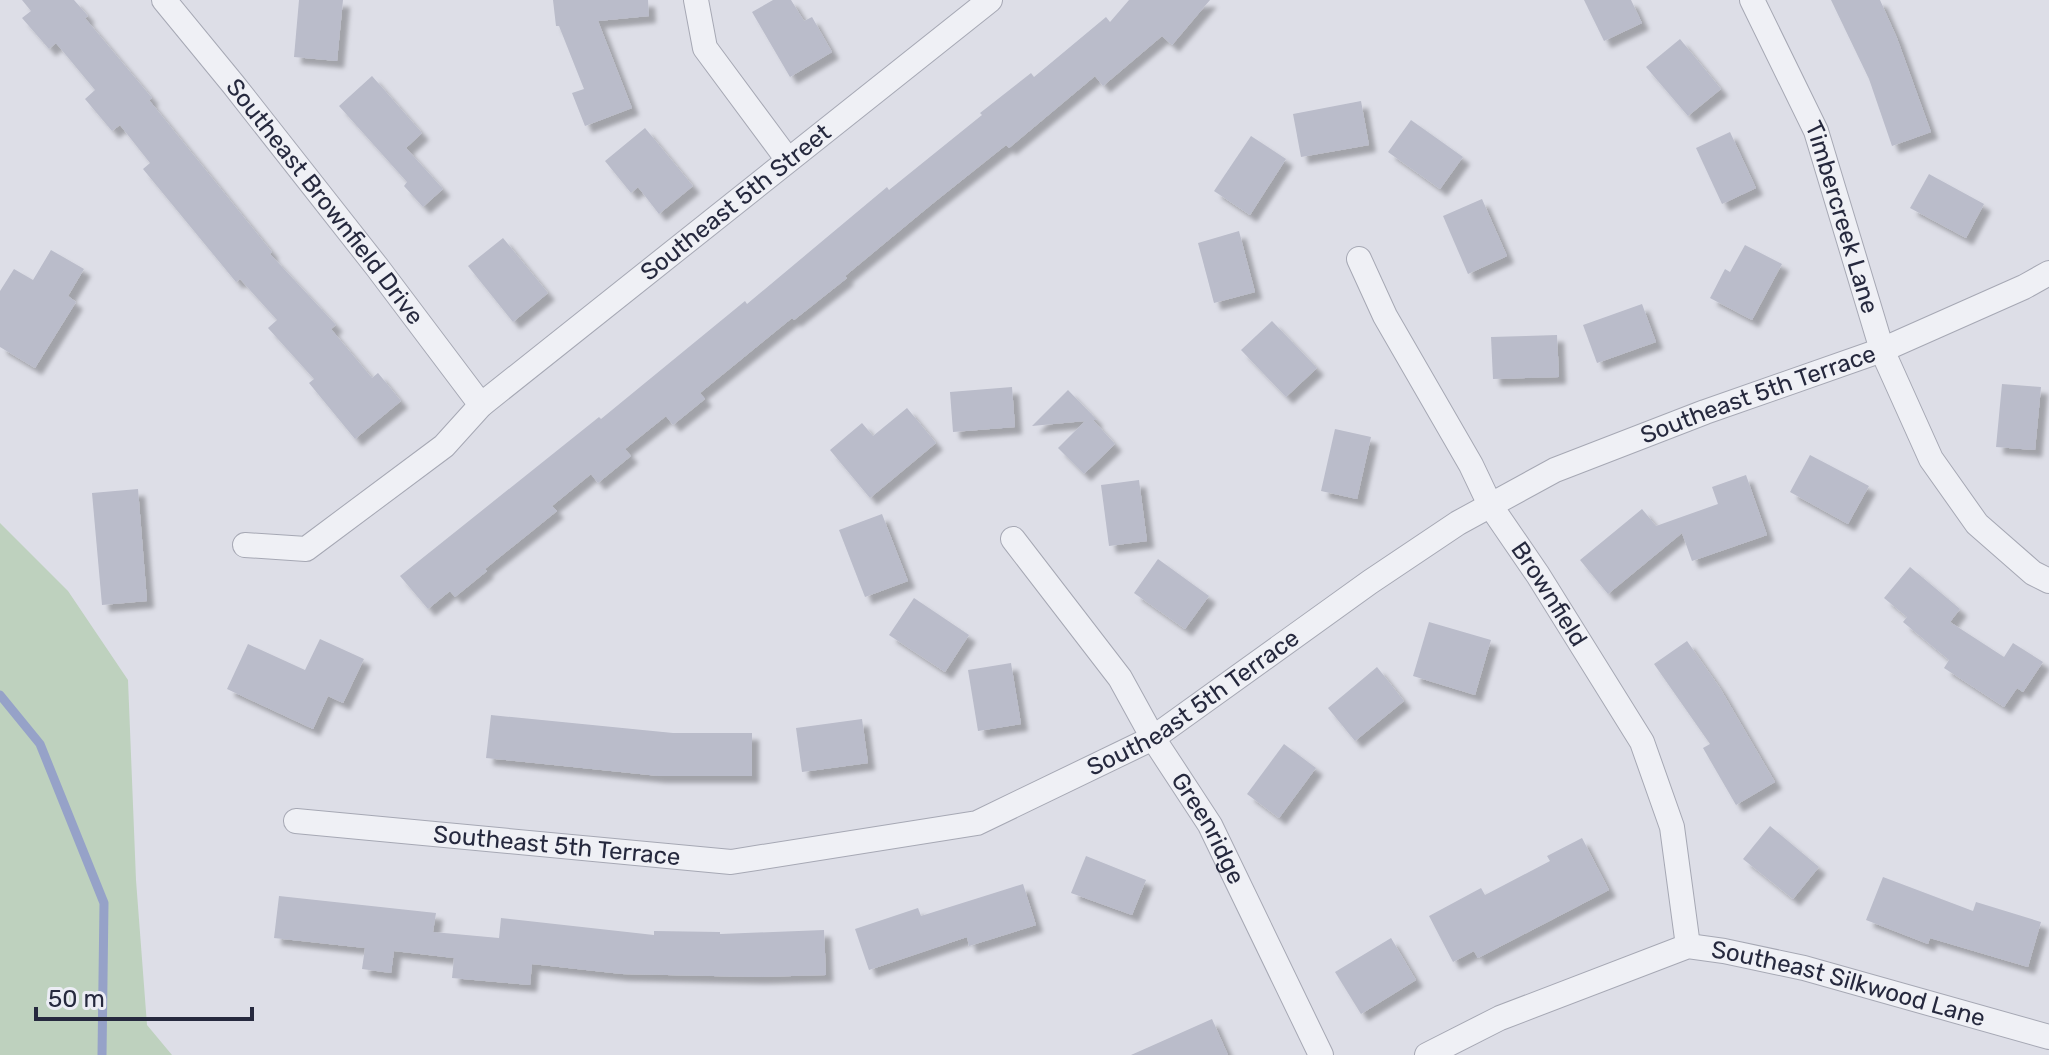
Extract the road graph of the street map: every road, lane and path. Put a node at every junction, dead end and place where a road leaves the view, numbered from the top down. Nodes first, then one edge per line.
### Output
1 (696, 0) edge
2 (990, 0) edge
3 (1752, 0) edge
4 (170, 2) edge
5 (788, 160) junction
6 (1359, 259) dead end
7 (2049, 259) edge
8 (2049, 273) edge
9 (2024, 287) junction
10 (1882, 350) junction
11 (481, 405) junction
12 (1490, 505) junction
13 (1013, 539) dead end
14 (245, 545) dead end
15 (2049, 581) edge
16 (1153, 738) junction
17 (296, 821) dead end
18 (1688, 946) junction
19 (2049, 1037) edge
20 (1321, 1055) edge
21 (1427, 1055) edge

1 - 5 street
2 - 5 street, Southeast 5th Street
3 - 10 street, Timbercreek Lane
4 - 11 street, Southeast Brownfield Drive
5 - 11 street, Southeast 5th Street
6 - 12 street, Brownfield
7 - 9 street, Southeast 5th Terrace
8 - 9 street, Southeast 5th Terrace
9 - 10 street, Southeast 5th Terrace
10 - 12 street, Southeast 5th Terrace
10 - 15 street, Timbercreek Lane
11 - 14 street, Southeast 5th Street
12 - 16 street, Southeast 5th Terrace
12 - 18 street, Brownfield
13 - 16 street, Greenridge
16 - 17 street, Southeast 5th Terrace
16 - 20 street, Greenridge
18 - 19 street, Southeast Silkwood Lane
18 - 21 street, Southeast Silkwood Lane

